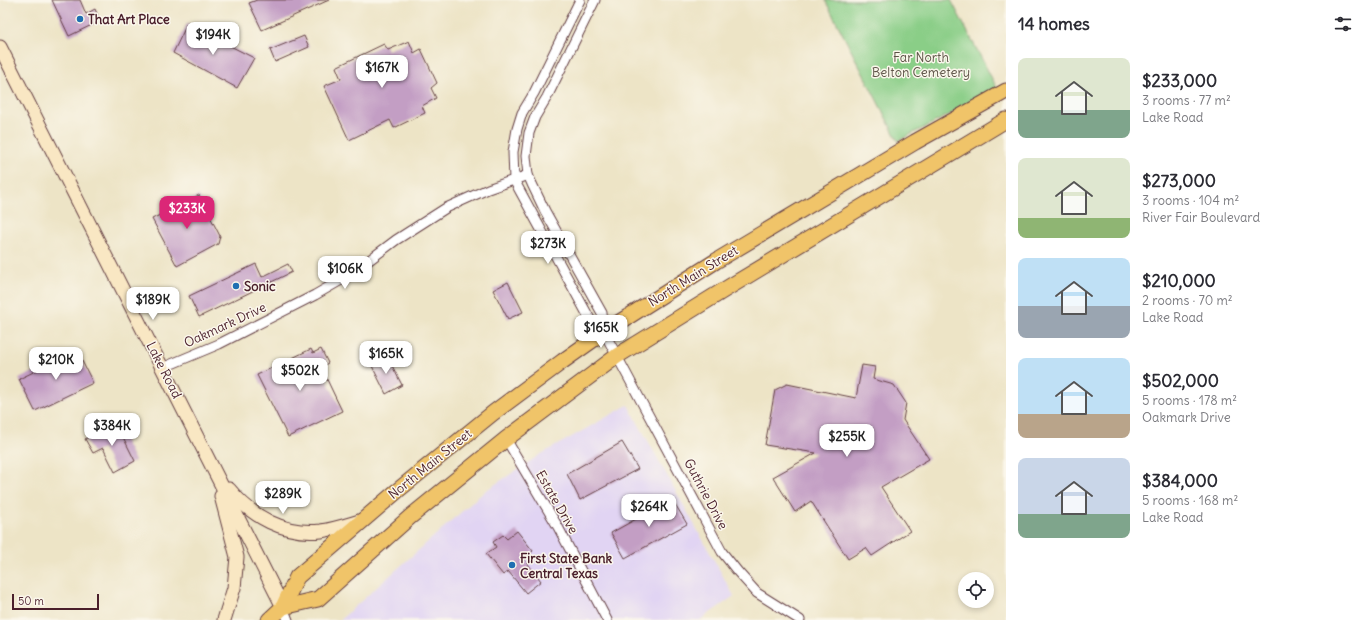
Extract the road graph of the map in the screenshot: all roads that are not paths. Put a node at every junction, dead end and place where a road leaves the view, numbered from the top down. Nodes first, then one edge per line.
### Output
1 (580, 0) edge
2 (595, 0) edge
3 (0, 47) edge
4 (1006, 91) edge
5 (1006, 120) edge
6 (528, 175) junction
7 (514, 180) junction
8 (604, 332) junction
9 (617, 356) junction
10 (162, 368) junction
11 (506, 439) junction
12 (215, 473) junction
13 (363, 520) junction
14 (286, 614) edge
15 (224, 620) edge
16 (269, 620) edge
17 (607, 620) edge
18 (800, 620) edge

1 - 7 street
2 - 6 street
3 - 10 main road, Lake Road
4 - 8 main road, North Main Street
5 - 9 main road
6 - 7 street, Oakmark Drive
6 - 8 street
7 - 8 street
7 - 10 street, Oakmark Drive
8 - 9 street, Guthrie Drive
8 - 13 main road, North Main Street
9 - 11 main road
9 - 18 street, Guthrie Drive
10 - 12 main road, Lake Road
11 - 14 main road
11 - 17 street, Estate Drive
12 - 13 main road
12 - 14 main road, Lake Road
12 - 15 main road
13 - 14 main road, North Main Street
14 - 16 main road, North Main Street

